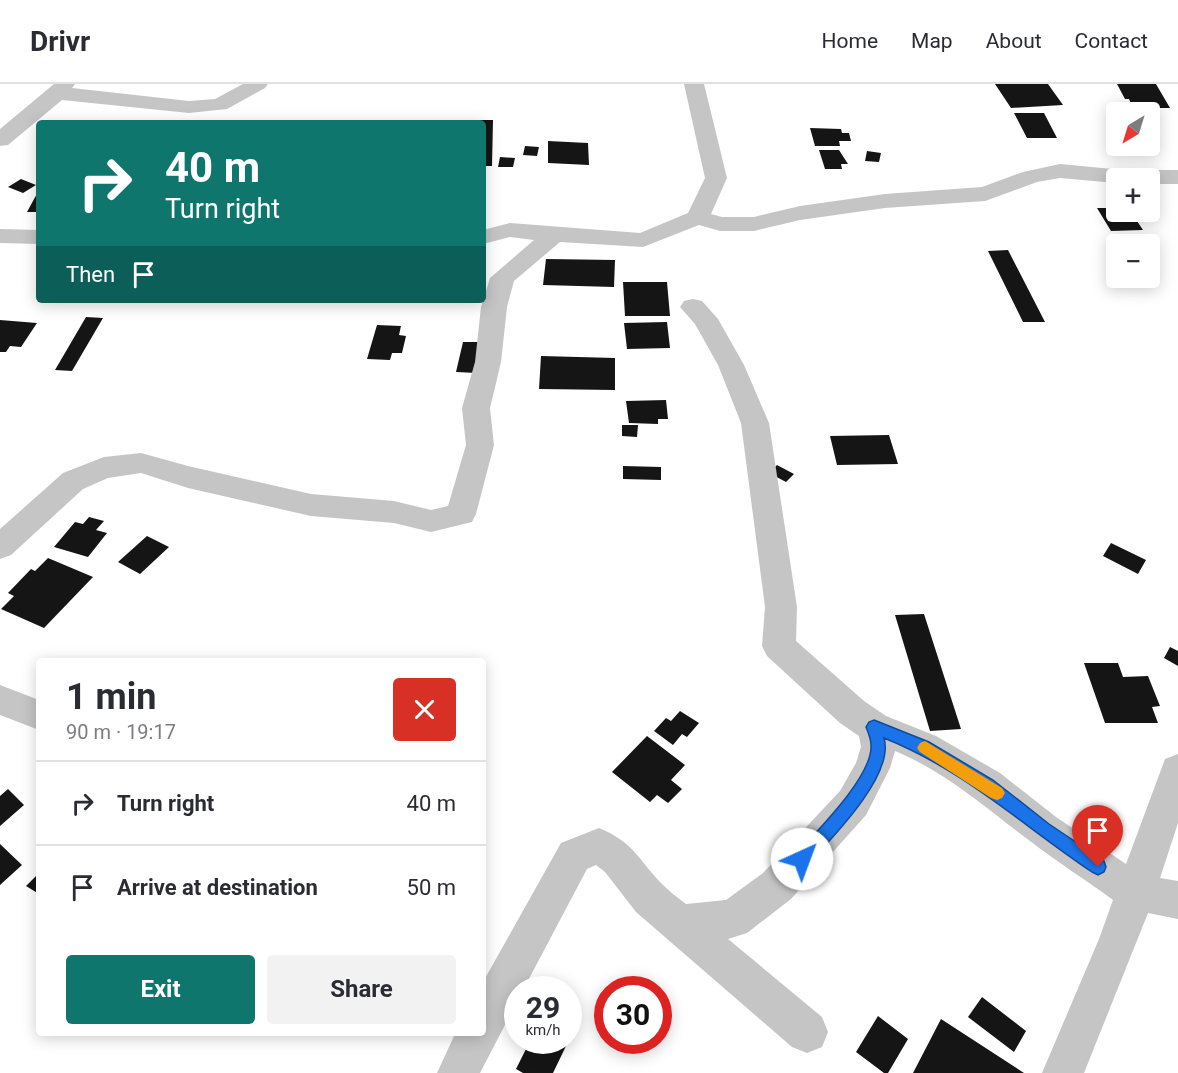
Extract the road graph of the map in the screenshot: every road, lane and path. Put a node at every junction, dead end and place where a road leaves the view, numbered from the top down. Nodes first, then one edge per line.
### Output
1 (258, 84) edge
2 (694, 84) edge
3 (62, 89) edge
4 (0, 140) edge
5 (1178, 177) edge
6 (698, 217) junction
7 (555, 235) junction
8 (0, 236) edge
9 (486, 236) edge
10 (36, 237) edge
11 (693, 307) dead end
12 (0, 548) edge
13 (0, 700) edge
14 (36, 714) edge
15 (874, 727) junction
16 (1178, 770) edge
17 (1135, 892) junction
18 (1178, 900) edge
19 (679, 924) junction
20 (486, 1017) edge
21 (807, 1032) dead end
22 (476, 1036) edge
23 (458, 1073) edge
24 (1063, 1073) edge

1 - 3 street
2 - 6 street
3 - 4 street
5 - 6 street
6 - 7 street
7 - 9 street
7 - 12 street
8 - 10 street
11 - 15 street
13 - 14 street
15 - 17 street
15 - 19 street
16 - 17 street
17 - 18 street
17 - 24 street
19 - 20 street
19 - 21 street
22 - 23 street

